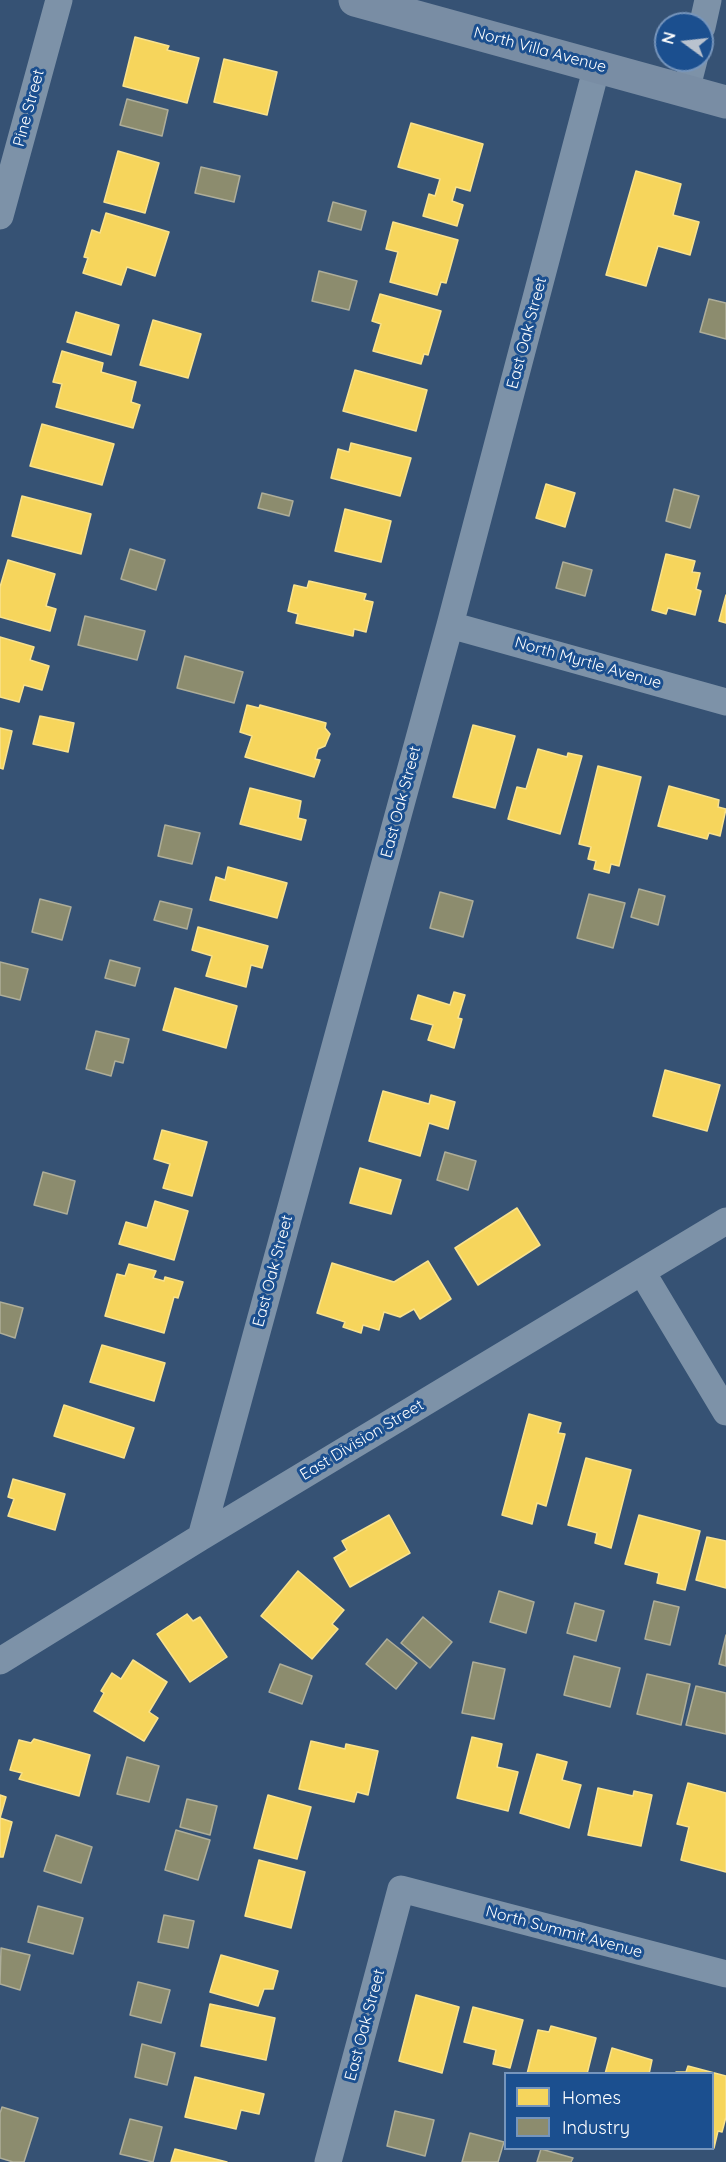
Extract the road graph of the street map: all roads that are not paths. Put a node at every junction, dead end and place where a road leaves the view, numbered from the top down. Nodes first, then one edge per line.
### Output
1 (58, 0) edge
2 (355, 0) edge
3 (597, 66) junction
4 (690, 75) edge
5 (726, 102) edge
6 (0, 216) edge
7 (450, 625) junction
8 (726, 702) edge
9 (726, 1221) edge
10 (642, 1272) junction
11 (726, 1412) edge
12 (201, 1537) junction
13 (0, 1661) edge
14 (401, 1889) joint
15 (726, 1974) edge
16 (328, 2162) edge

1 - 6 street, Pine Street
2 - 3 street, North Villa Avenue
3 - 4 street, North Villa Avenue
3 - 7 street, East Oak Street
4 - 5 street, North Villa Avenue
7 - 8 street, North Myrtle Avenue
7 - 12 street, East Oak Street
9 - 10 street, East Division Street
10 - 11 street
10 - 12 street, East Division Street
12 - 13 street, East Division Street
14 - 15 street, North Summit Avenue
14 - 16 street, East Oak Street

